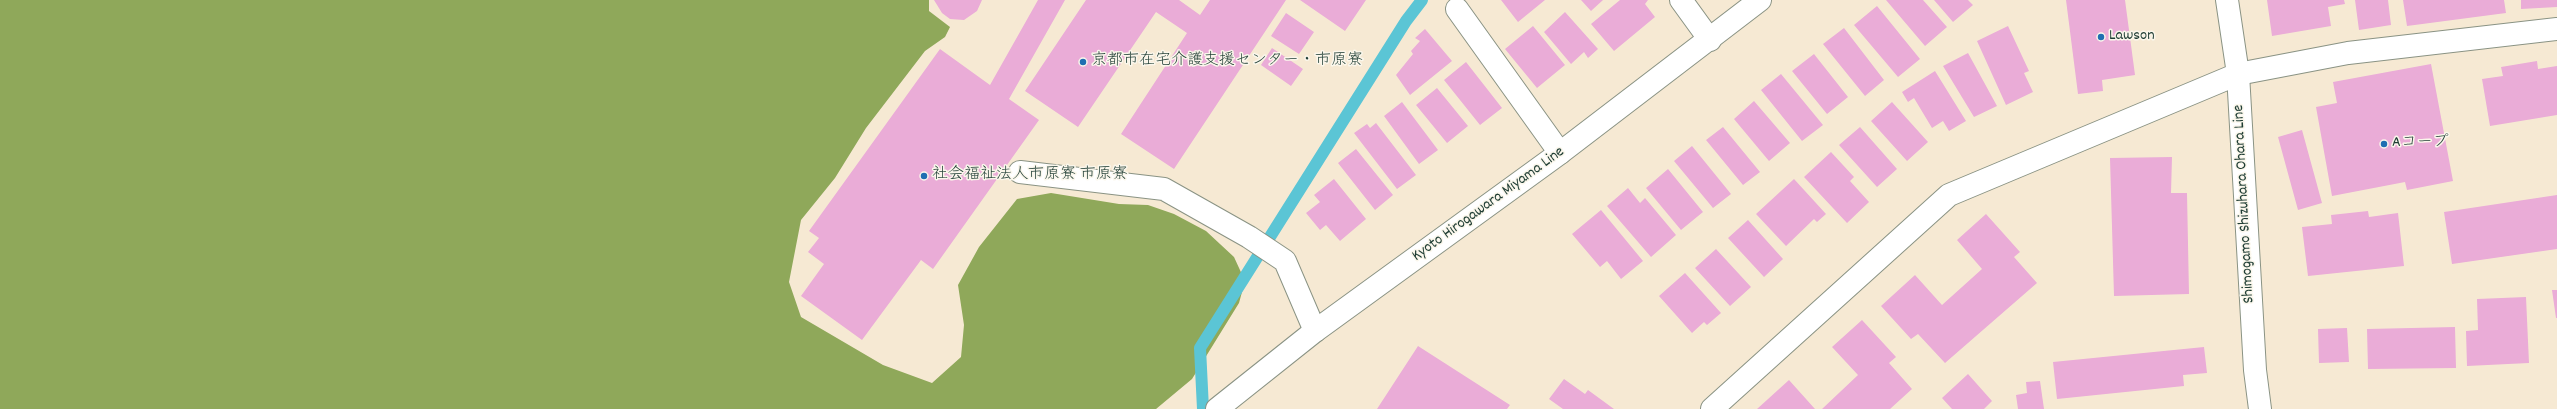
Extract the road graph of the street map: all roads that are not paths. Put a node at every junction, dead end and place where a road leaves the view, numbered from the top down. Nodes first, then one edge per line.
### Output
1 (1681, 0) edge
2 (1760, 0) edge
3 (2228, 0) edge
4 (1457, 9) dead end
5 (2557, 28) edge
6 (1710, 40) junction
7 (2238, 74) junction
8 (1560, 153) junction
9 (1020, 172) dead end
10 (1315, 331) junction
11 (1217, 409) edge
12 (1712, 409) edge
13 (2260, 409) edge

1 - 6 street
2 - 6 street, Kyoto Hirogawara Miyama Line
3 - 7 street, Shimogamo Shizuhara Ohara Line
4 - 8 street
5 - 7 street
6 - 8 street, Kyoto Hirogawara Miyama Line
7 - 12 street
7 - 13 street, Shimogamo Shizuhara Ohara Line
8 - 10 street, Kyoto Hirogawara Miyama Line
9 - 10 street
10 - 11 street, Kyoto Hirogawara Miyama Line

